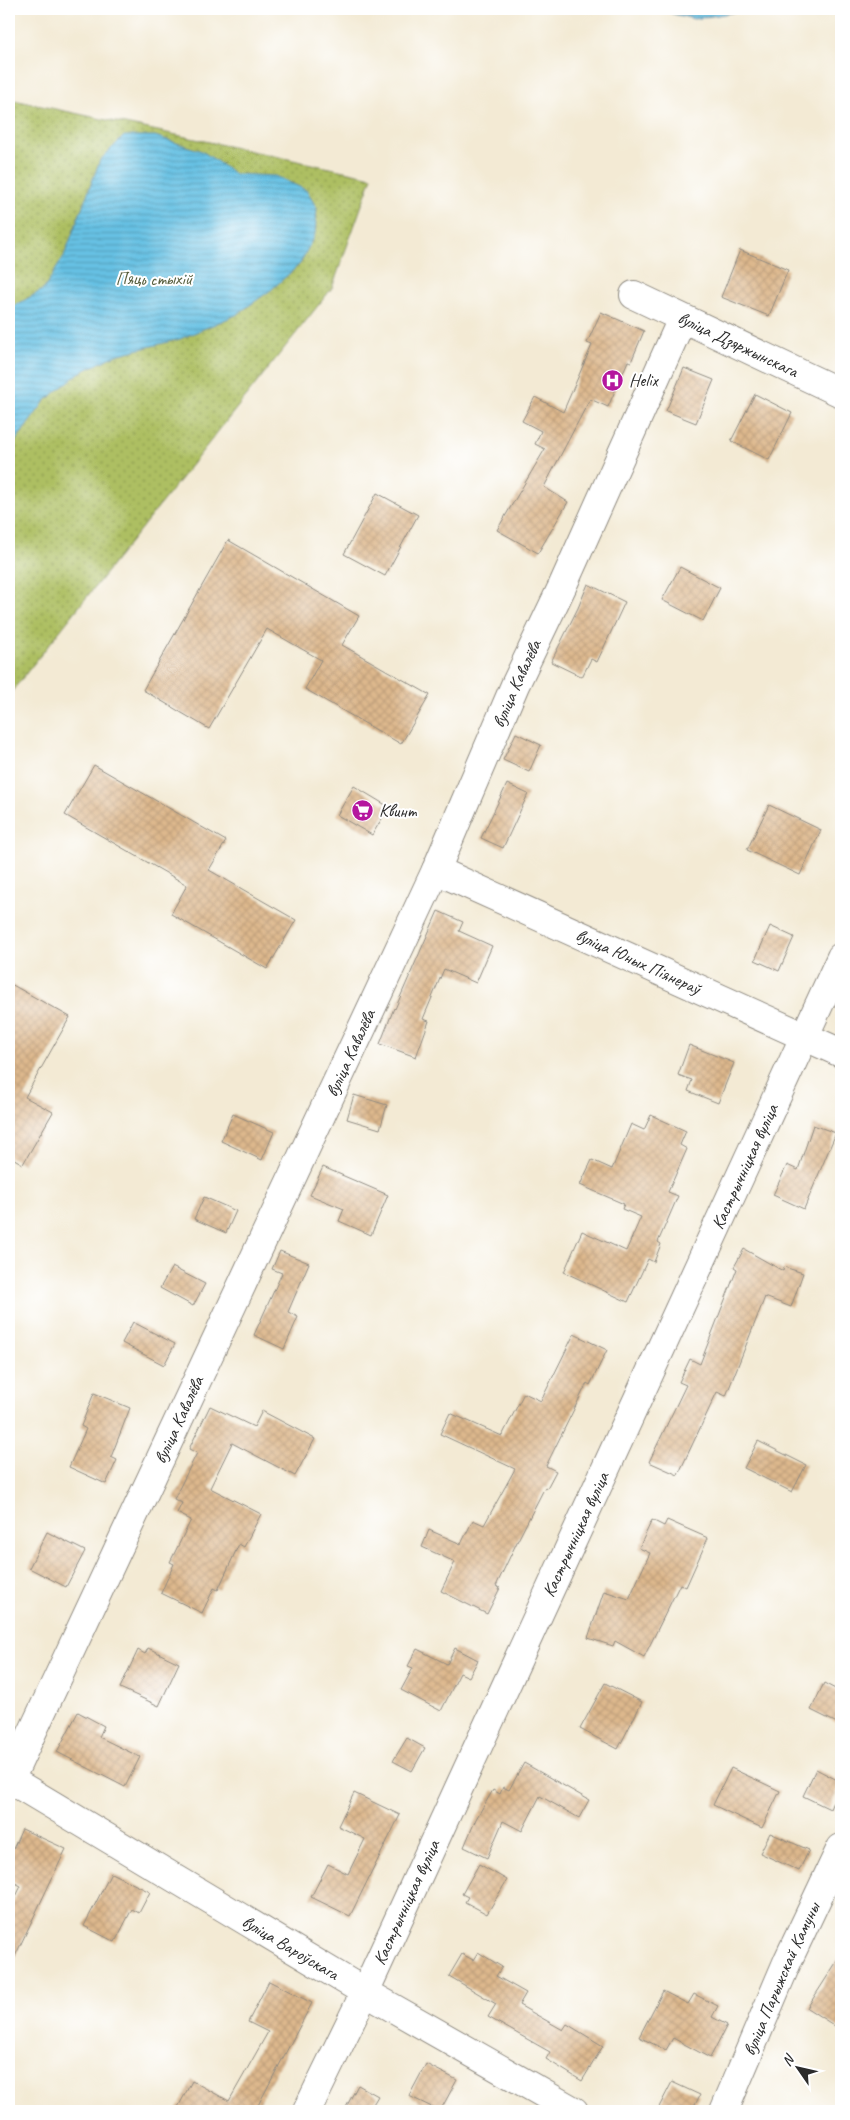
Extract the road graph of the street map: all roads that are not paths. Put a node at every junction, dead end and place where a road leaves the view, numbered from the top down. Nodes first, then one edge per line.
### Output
1 (634, 295) dead end
2 (682, 319) junction
3 (841, 393) edge
4 (436, 870) junction
5 (841, 957) edge
6 (805, 1035) junction
7 (841, 1053) edge
8 (9, 1780) edge
9 (841, 1848) edge
10 (365, 1992) junction
11 (307, 2111) edge
12 (574, 2111) edge
13 (724, 2111) edge

1 - 2 street, вуліца Дзяржынскага
2 - 3 street, вуліца Дзяржынскага
2 - 4 street, вуліца Кавалёва
4 - 6 street, вуліца Юных Піянераў
4 - 8 street, вуліца Кавалёва
5 - 6 street, Кастрычніцкая вуліца
6 - 7 street, вуліца Юных Піянераў
6 - 10 street, Кастрычніцкая вуліца
8 - 10 street, вуліца Вароўскага
9 - 13 street, вуліца Парыжскай Камуны
10 - 11 street, Кастрычніцкая вуліца
10 - 12 street, вуліца Вароўскага

